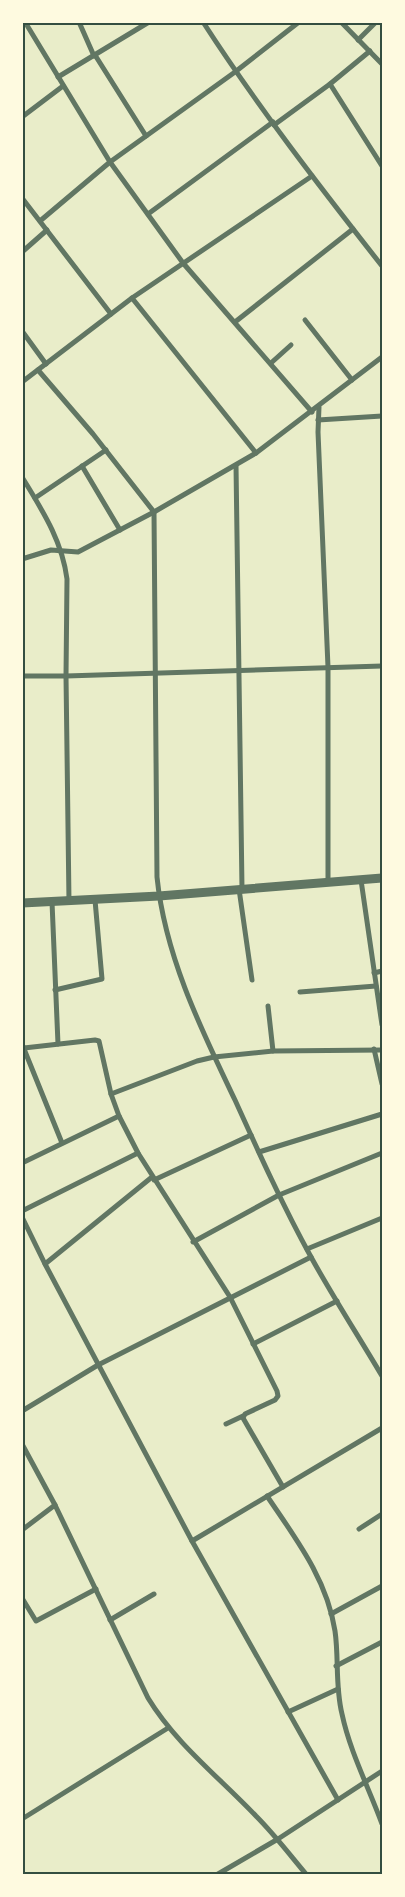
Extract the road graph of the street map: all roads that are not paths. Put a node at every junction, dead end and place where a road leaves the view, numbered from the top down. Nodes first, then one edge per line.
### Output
1 (25, 22) edge
2 (79, 22) edge
3 (149, 22) edge
4 (203, 22) edge
5 (299, 22) edge
6 (341, 22) edge
7 (375, 23) edge
8 (291, 25) edge
9 (358, 40) junction
10 (370, 52) junction
11 (94, 56) junction
12 (382, 64) edge
13 (235, 72) junction
14 (58, 78) junction
15 (330, 84) junction
16 (63, 86) junction
17 (22, 117) edge
18 (273, 124) junction
19 (146, 136) junction
20 (110, 162) junction
21 (382, 166) edge
22 (312, 176) junction
23 (22, 198) edge
24 (148, 214) junction
25 (40, 221) junction
26 (353, 229) junction
27 (47, 230) junction
28 (22, 252) edge
29 (184, 263) junction
30 (382, 266) edge
31 (132, 298) junction
32 (111, 314) junction
33 (304, 320) dead end
34 (235, 322) junction
35 (22, 331) edge
36 (291, 345) dead end
37 (382, 357) edge
38 (271, 363) junction
39 (46, 364) junction
40 (38, 370) junction
41 (352, 380) junction
42 (22, 382) edge
43 (318, 407) junction
44 (312, 412) junction
45 (382, 416) edge
46 (318, 420) junction
47 (106, 450) junction
48 (256, 453) junction
49 (236, 465) junction
50 (82, 466) junction
51 (22, 477) edge
52 (36, 498) junction
53 (154, 512) junction
54 (120, 530) junction
55 (62, 550) junction
56 (22, 559) edge
57 (382, 666) edge
58 (328, 667) junction
59 (240, 671) junction
60 (154, 673) junction
61 (22, 676) edge
62 (66, 676) junction
63 (382, 878) edge
64 (361, 880) junction
65 (328, 882) junction
66 (240, 889) junction
67 (159, 896) junction
68 (95, 900) junction
69 (69, 901) junction
70 (52, 902) junction
71 (22, 903) edge
72 (382, 972) edge
73 (374, 973) junction
74 (252, 980) dead end
75 (376, 986) junction
76 (55, 990) junction
77 (300, 992) dead end
78 (268, 1006) dead end
79 (382, 1025) edge
80 (58, 1044) junction
81 (24, 1046) edge
82 (374, 1049) junction
83 (382, 1050) edge
84 (273, 1051) junction
85 (214, 1057) junction
86 (382, 1084) edge
87 (111, 1094) junction
88 (382, 1114) edge
89 (119, 1116) junction
90 (251, 1135) junction
91 (62, 1143) junction
92 (259, 1152) junction
93 (138, 1153) junction
94 (382, 1153) edge
95 (22, 1163) edge
96 (153, 1179) junction
97 (279, 1195) junction
98 (22, 1211) edge
99 (22, 1217) edge
100 (382, 1218) edge
101 (193, 1242) junction
102 (307, 1249) junction
103 (311, 1258) junction
104 (45, 1264) junction
105 (230, 1297) junction
106 (337, 1301) junction
107 (253, 1344) junction
108 (98, 1365) junction
109 (382, 1376) edge
110 (22, 1411) edge
111 (243, 1416) junction
112 (226, 1424) dead end
113 (382, 1428) edge
114 (23, 1447) edge
115 (283, 1487) junction
116 (268, 1496) junction
117 (55, 1505) junction
118 (382, 1514) edge
119 (359, 1529) dead end
120 (22, 1530) edge
121 (192, 1541) junction
122 (382, 1586) edge
123 (96, 1589) junction
124 (154, 1594) dead end
125 (22, 1598) edge
126 (24, 1606) edge
127 (331, 1614) junction
128 (110, 1620) junction
129 (382, 1642) edge
130 (336, 1666) junction
131 (338, 1689) junction
132 (288, 1712) junction
133 (168, 1728) junction
134 (382, 1771) edge
135 (366, 1781) junction
136 (338, 1800) junction
137 (22, 1819) edge
138 (382, 1824) edge
139 (278, 1839) junction
140 (218, 1874) edge
141 (306, 1874) edge

1 - 14 street
2 - 11 street
3 - 11 street
4 - 13 street
5 - 8 street
6 - 9 street
7 - 9 street
8 - 13 street
9 - 10 street
10 - 12 street
10 - 15 street
11 - 14 street
11 - 19 street
13 - 18 street
13 - 19 street
14 - 16 street
15 - 18 street
15 - 21 street
16 - 17 street
16 - 20 street
18 - 22 street
18 - 24 street
19 - 20 street
20 - 24 street
20 - 25 street
22 - 26 street
22 - 29 street
23 - 25 street
24 - 29 street
25 - 27 street
26 - 30 street
26 - 34 street
27 - 28 street
27 - 32 street
29 - 31 street
29 - 34 street
31 - 32 street
31 - 48 street
32 - 39 street
33 - 41 street
34 - 38 street
35 - 39 street
36 - 38 street
37 - 41 street
38 - 44 street
39 - 40 street
40 - 42 street
40 - 47 street
41 - 43 street
43 - 44 street
43 - 46 street
44 - 48 street
45 - 46 street
46 - 58 street
47 - 50 street
47 - 53 street
48 - 49 street
49 - 53 street
49 - 59 street
50 - 52 street
50 - 54 street
51 - 52 street
52 - 55 street
53 - 54 street
53 - 60 street
54 - 55 street
55 - 56 street
55 - 62 street
57 - 58 street
58 - 59 street
58 - 65 street
59 - 60 street
59 - 66 street
60 - 62 street
60 - 67 street
61 - 62 street
62 - 69 street
63 - 64 street
64 - 65 street
64 - 73 street
65 - 66 street
66 - 67 street
66 - 74 street
67 - 68 street
67 - 85 street
68 - 69 street
68 - 76 street
69 - 70 street
70 - 71 street
70 - 76 street
72 - 73 street
73 - 75 street
75 - 77 street
75 - 79 street
76 - 80 street
78 - 84 street
80 - 81 street
80 - 87 street
81 - 91 street
82 - 83 street
82 - 84 street
82 - 86 street
84 - 85 street
85 - 87 street
85 - 90 street
87 - 89 street
88 - 92 street
89 - 91 street
89 - 93 street
90 - 92 street
90 - 96 street
91 - 95 street
92 - 97 street
93 - 96 street
93 - 98 street
94 - 97 street
96 - 101 street
96 - 104 street
97 - 101 street
97 - 102 street
99 - 104 street
100 - 102 street
101 - 105 street
102 - 103 street
103 - 105 street
103 - 106 street
104 - 108 street
105 - 107 street
105 - 108 street
106 - 107 street
106 - 109 street
107 - 111 street
108 - 110 street
108 - 121 street
111 - 112 street
111 - 115 street
113 - 115 street
114 - 117 street
115 - 116 street
116 - 121 street
116 - 127 street
117 - 120 street
117 - 123 street
118 - 119 street
121 - 132 street
122 - 127 street
123 - 126 street
123 - 128 street
124 - 128 street
125 - 126 street
127 - 130 street
128 - 133 street
129 - 130 street
130 - 131 street
131 - 132 street
131 - 135 street
132 - 136 street
133 - 137 street
133 - 139 street
134 - 135 street
135 - 136 street
135 - 138 street
136 - 139 street
139 - 140 street
139 - 141 street

